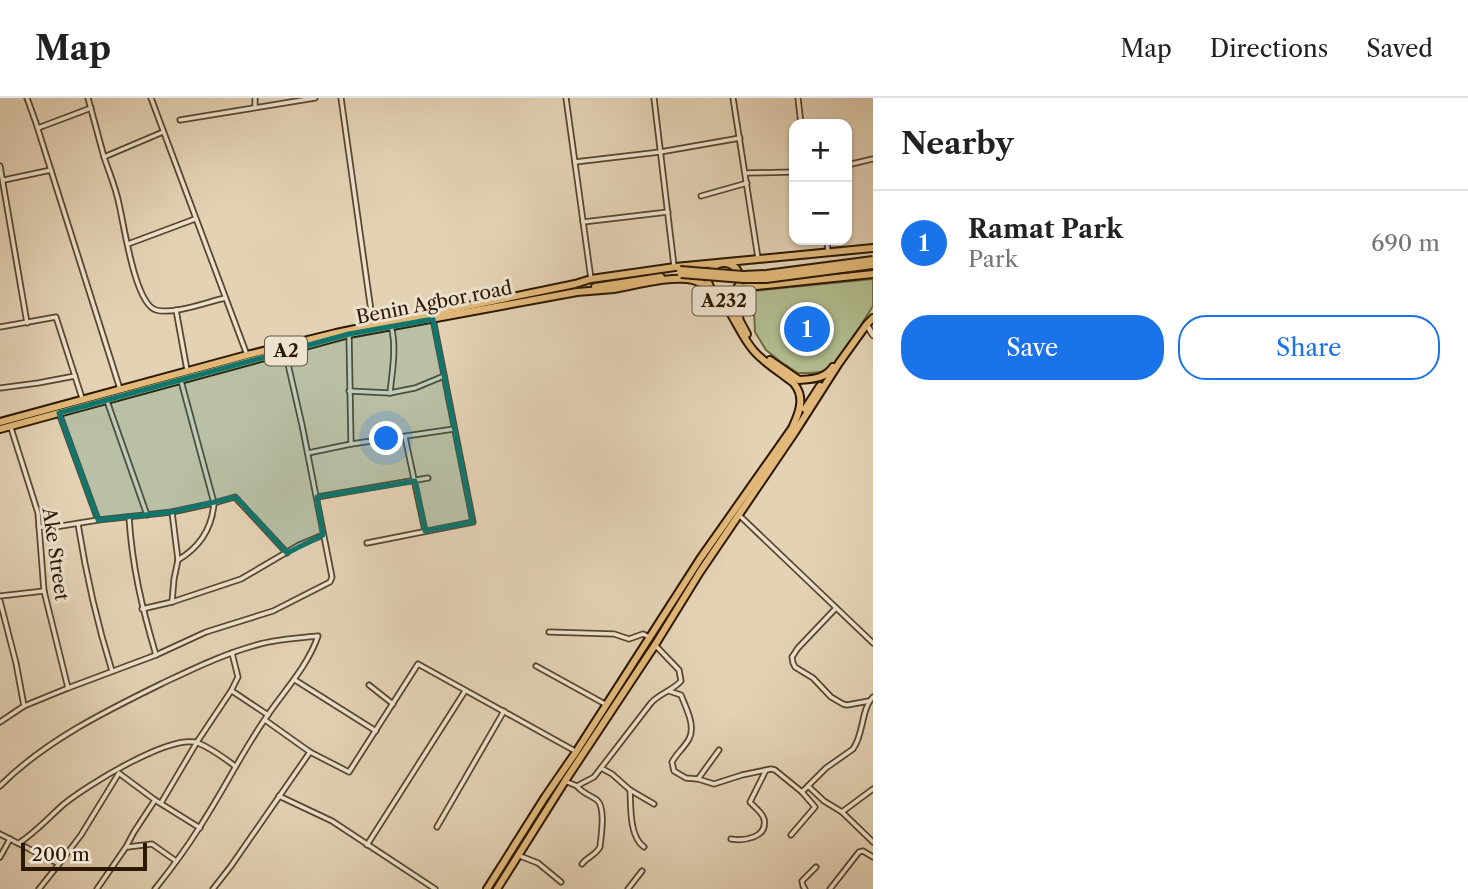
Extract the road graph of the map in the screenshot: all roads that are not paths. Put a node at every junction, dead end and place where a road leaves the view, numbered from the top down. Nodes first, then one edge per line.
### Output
1 (27, 98) edge
2 (88, 98) edge
3 (151, 98) edge
4 (255, 98) edge
5 (312, 98) edge
6 (341, 98) edge
7 (566, 98) edge
8 (654, 98) edge
9 (733, 98) edge
10 (798, 98) edge
11 (255, 107) junction
12 (91, 108) junction
13 (800, 119) edge
14 (180, 120) dead end
15 (38, 128) junction
16 (163, 132) junction
17 (740, 138) junction
18 (660, 152) junction
19 (104, 157) junction
20 (873, 159) edge
21 (575, 162) junction
22 (852, 164) edge
23 (0, 166) edge
24 (51, 170) junction
25 (789, 172) edge
26 (746, 173) junction
27 (4, 180) junction
28 (747, 183) junction
29 (701, 196) dead end
30 (668, 212) junction
31 (195, 219) junction
32 (583, 222) junction
33 (128, 244) junction
34 (827, 245) edge
35 (873, 248) edge
36 (828, 252) junction
37 (758, 259) junction
38 (723, 262) junction
39 (873, 262) edge
40 (679, 270) junction
41 (873, 274) edge
42 (591, 279) junction
43 (575, 284) junction
44 (748, 287) junction
45 (735, 290) junction
46 (577, 292) junction
47 (716, 293) junction
48 (225, 298) junction
49 (737, 308) junction
50 (176, 310) junction
51 (873, 312) edge
52 (433, 316) junction
53 (873, 318) edge
54 (27, 323) junction
55 (867, 324) junction
56 (373, 325) junction
57 (391, 326) junction
58 (0, 327) edge
59 (349, 334) junction
60 (873, 335) edge
61 (285, 351) junction
62 (247, 355) junction
63 (187, 371) junction
64 (829, 372) junction
65 (75, 376) junction
66 (444, 376) junction
67 (180, 380) junction
68 (797, 382) junction
69 (0, 388) edge
70 (120, 389) junction
71 (349, 391) junction
72 (818, 392) junction
73 (390, 393) junction
74 (82, 400) junction
75 (812, 400) junction
76 (107, 401) junction
77 (59, 413) junction
78 (0, 422) edge
79 (11, 426) junction
80 (793, 426) junction
81 (0, 429) edge
82 (454, 429) junction
83 (405, 436) junction
84 (351, 444) junction
85 (308, 453) junction
86 (428, 478) dead end
87 (759, 479) junction
88 (415, 481) junction
89 (317, 497) junction
90 (214, 503) junction
91 (172, 512) junction
92 (147, 515) junction
93 (738, 515) junction
94 (129, 517) junction
95 (98, 520) junction
96 (78, 523) junction
97 (39, 527) junction
98 (425, 531) junction
99 (323, 536) junction
100 (367, 543) dead end
101 (287, 552) junction
102 (178, 560) junction
103 (44, 591) junction
104 (0, 598) edge
105 (172, 602) junction
106 (836, 608) junction
107 (142, 609) junction
108 (549, 632) dead end
109 (650, 637) junction
110 (873, 643) edge
111 (655, 645) junction
112 (232, 653) junction
113 (156, 655) junction
114 (536, 666) dead end
115 (112, 671) junction
116 (294, 680) junction
117 (369, 685) dead end
118 (68, 688) junction
119 (231, 691) junction
120 (465, 691) junction
121 (669, 691) junction
122 (871, 699) edge
123 (393, 704) junction
124 (606, 704) junction
125 (24, 706) junction
126 (504, 711) junction
127 (268, 715) junction
128 (265, 720) junction
129 (0, 722) edge
130 (376, 731) junction
131 (197, 742) junction
132 (719, 750) dead end
133 (310, 751) junction
134 (576, 752) junction
135 (235, 765) junction
136 (601, 768) junction
137 (766, 770) junction
138 (118, 772) junction
139 (698, 779) junction
140 (565, 781) junction
141 (0, 786) edge
142 (577, 786) junction
143 (808, 786) junction
144 (873, 789) edge
145 (630, 790) junction
146 (802, 792) junction
147 (279, 796) junction
148 (155, 800) junction
149 (161, 803) junction
150 (654, 804) dead end
151 (842, 812) junction
152 (437, 827) dead end
153 (200, 828) junction
154 (0, 834) edge
155 (791, 835) dead end
156 (10, 839) junction
157 (731, 839) dead end
158 (873, 842) edge
159 (19, 843) junction
160 (367, 845) junction
161 (126, 847) junction
162 (644, 847) dead end
163 (518, 855) junction
164 (0, 857) edge
165 (873, 858) edge
166 (176, 861) junction
167 (59, 864) junction
168 (582, 864) dead end
169 (816, 867) dead end
170 (642, 871) dead end
171 (561, 882) dead end
172 (39, 889) edge
173 (97, 889) edge
174 (155, 889) edge
175 (213, 889) edge
176 (435, 889) edge
177 (487, 889) edge
178 (497, 889) edge
179 (628, 889) edge
180 (805, 889) edge
181 (830, 889) edge

1 - 15 street
2 - 12 street
3 - 16 street
4 - 11 street
5 - 11 street
6 - 56 street
7 - 21 street
8 - 18 street
9 - 17 street
10 - 13 street
11 - 14 street
12 - 15 street
12 - 19 street
15 - 24 street
16 - 19 street
16 - 31 street
17 - 18 street
17 - 26 street
18 - 21 street
18 - 30 street
19 - 33 street
20 - 22 street
21 - 32 street
23 - 27 street
24 - 27 street
24 - 70 street
25 - 26 street
26 - 28 street
27 - 54 street
28 - 29 street
28 - 37 street
30 - 32 street
30 - 40 street
31 - 33 street
31 - 48 street
32 - 42 street
33 - 50 street
34 - 36 street
35 - 36 highway, Benin Agbor road
36 - 37 highway, Benin Agbor road / A232
37 - 38 highway, Benin Agbor road / A232
38 - 40 highway, Benin Agbor road / A232
38 - 45 highway
38 - 47 highway
39 - 40 highway, A2, bridge
40 - 42 highway, Benin Agbor road / A232
40 - 43 highway, A2
40 - 46 highway, A2
41 - 44 highway
42 - 43 highway, Benin Agbor road / A232
43 - 52 highway, Benin Agbor road / A2
44 - 45 highway
44 - 49 highway
45 - 47 highway
45 - 49 highway
46 - 47 highway, Benin Agbor road / A232
46 - 52 highway, Benin Agbor road / A2
47 - 68 highway, A232
48 - 50 street
48 - 62 street
49 - 68 highway
50 - 63 street
51 - 64 highway
52 - 56 highway, Benin Agbor road / A2
52 - 57 highway, Benin Agbor road / A2
52 - 66 street
53 - 55 highway
54 - 58 street
54 - 65 street
55 - 60 street
55 - 72 highway
56 - 62 highway, Benin Agbor road / A2
57 - 59 highway, Benin Agbor road / A2
57 - 73 street
59 - 61 highway, Benin Agbor road / A2
59 - 71 street
61 - 67 highway, Benin Agbor road / A2
61 - 85 street
62 - 63 highway, Benin Agbor road / A2
63 - 70 highway, Benin Agbor road / A2
64 - 68 highway
64 - 72 highway
65 - 69 street
65 - 74 street
66 - 73 street
66 - 82 street
67 - 76 highway, Benin Agbor road / A2
67 - 90 street
68 - 72 highway
68 - 75 highway
68 - 80 highway
70 - 74 highway, Benin Agbor road / A2
71 - 73 street
71 - 84 street
72 - 75 highway
74 - 78 highway, Benin Agbor road / A2
75 - 80 highway
75 - 87 highway
76 - 77 highway, Benin Agbor road / A2
76 - 92 street
77 - 79 highway, Benin Agbor road / A2
77 - 95 street
79 - 81 highway, Benin Agbor road / A2
79 - 97 street, Ake Street
80 - 87 highway
82 - 83 street
82 - 98 street
83 - 84 street
83 - 88 street
84 - 85 street
85 - 89 street
86 - 88 street
87 - 93 highway
87 - 109 highway
88 - 89 street
88 - 98 street
89 - 99 street
90 - 91 street
90 - 101 street
90 - 102 street
91 - 92 street
91 - 102 street
92 - 94 street
93 - 106 street
93 - 111 highway
94 - 95 street
94 - 107 street
95 - 96 street
96 - 97 street
96 - 115 street
97 - 103 street, Ake Street
98 - 100 street
99 - 101 street
99 - 113 street
101 - 105 street
102 - 105 street
103 - 104 street
103 - 118 street, Ake Street
104 - 125 street
105 - 107 street
106 - 110 street
106 - 122 street
107 - 113 street
108 - 109 street
109 - 124 highway
111 - 121 street
111 - 140 highway
112 - 116 street
112 - 119 street
112 - 141 street
113 - 115 street
114 - 124 street
115 - 118 street
116 - 127 street
116 - 130 street
117 - 123 street
118 - 125 street
119 - 127 street
119 - 131 street
120 - 123 street
120 - 126 street
120 - 160 street
121 - 136 street
121 - 139 street
122 - 143 street
123 - 130 street
124 - 134 highway
125 - 129 street
126 - 134 street
126 - 152 street
127 - 128 street
128 - 133 street
128 - 135 street
130 - 133 street
131 - 135 street
131 - 138 street
131 - 149 street
132 - 139 street
133 - 147 street
134 - 177 highway
135 - 153 street
136 - 142 street
136 - 145 street
137 - 139 street
137 - 146 street
137 - 157 street
138 - 148 street
138 - 159 street
138 - 167 street
140 - 142 street
140 - 163 highway
142 - 168 street
143 - 146 street
143 - 151 street
144 - 151 street
145 - 150 street
145 - 162 street
146 - 155 street
147 - 160 street
147 - 175 street
148 - 149 street
148 - 161 street
149 - 153 street
151 - 158 street
153 - 166 street
154 - 156 street
156 - 159 street
156 - 164 street
159 - 167 street
160 - 176 street
161 - 166 street
161 - 173 street
163 - 171 street
163 - 178 highway
165 - 181 street
166 - 174 street
167 - 172 street
169 - 180 street
170 - 179 street

